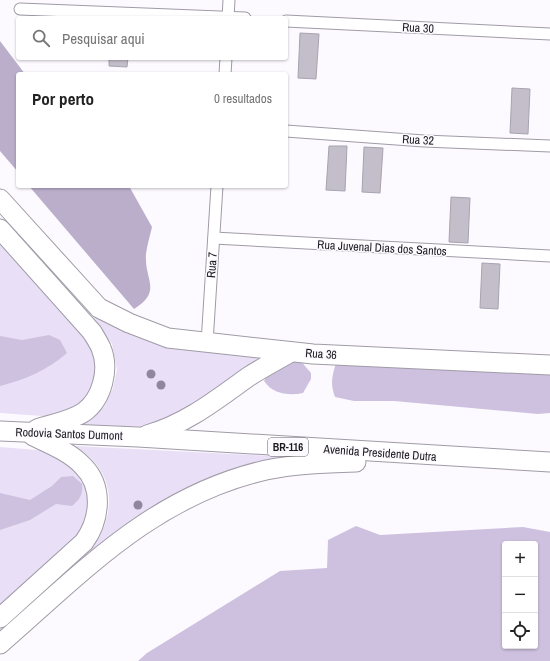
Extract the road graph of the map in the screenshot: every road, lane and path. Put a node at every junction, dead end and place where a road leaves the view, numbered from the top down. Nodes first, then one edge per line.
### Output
1 (229, 0) edge
2 (20, 9) dead end
3 (202, 16) edge
4 (228, 16) edge
5 (288, 21) edge
6 (550, 34) edge
7 (226, 60) edge
8 (224, 72) edge
9 (288, 131) edge
10 (550, 146) edge
11 (217, 188) edge
12 (0, 199) edge
13 (0, 229) edge
14 (214, 238) junction
15 (550, 256) edge
16 (207, 343) junction
17 (291, 352) junction
18 (550, 365) edge
19 (0, 432) edge
20 (26, 433) junction
21 (138, 437) junction
22 (438, 457) junction
23 (550, 462) edge
24 (0, 618) edge
25 (0, 644) edge

1 - 4 street
2 - 3 street
5 - 6 street, Rua 30
7 - 8 street
9 - 10 street, Rua 32
11 - 14 street, Rua 7
12 - 16 highway, Rua 36
13 - 20 highway
14 - 15 street, Rua Juvenal Dias dos Santos
14 - 16 street, Rua 7
16 - 17 highway, Rua 36
17 - 18 highway, Rua 36
17 - 21 highway
19 - 20 highway, Rodovia Santos Dumont / BR-116
20 - 21 highway, Rodovia Santos Dumont / BR-116
20 - 24 highway
21 - 22 highway, Avenida Presidente Dutra / BR-116
22 - 23 highway, Avenida Presidente Dutra / BR-116
22 - 25 highway

